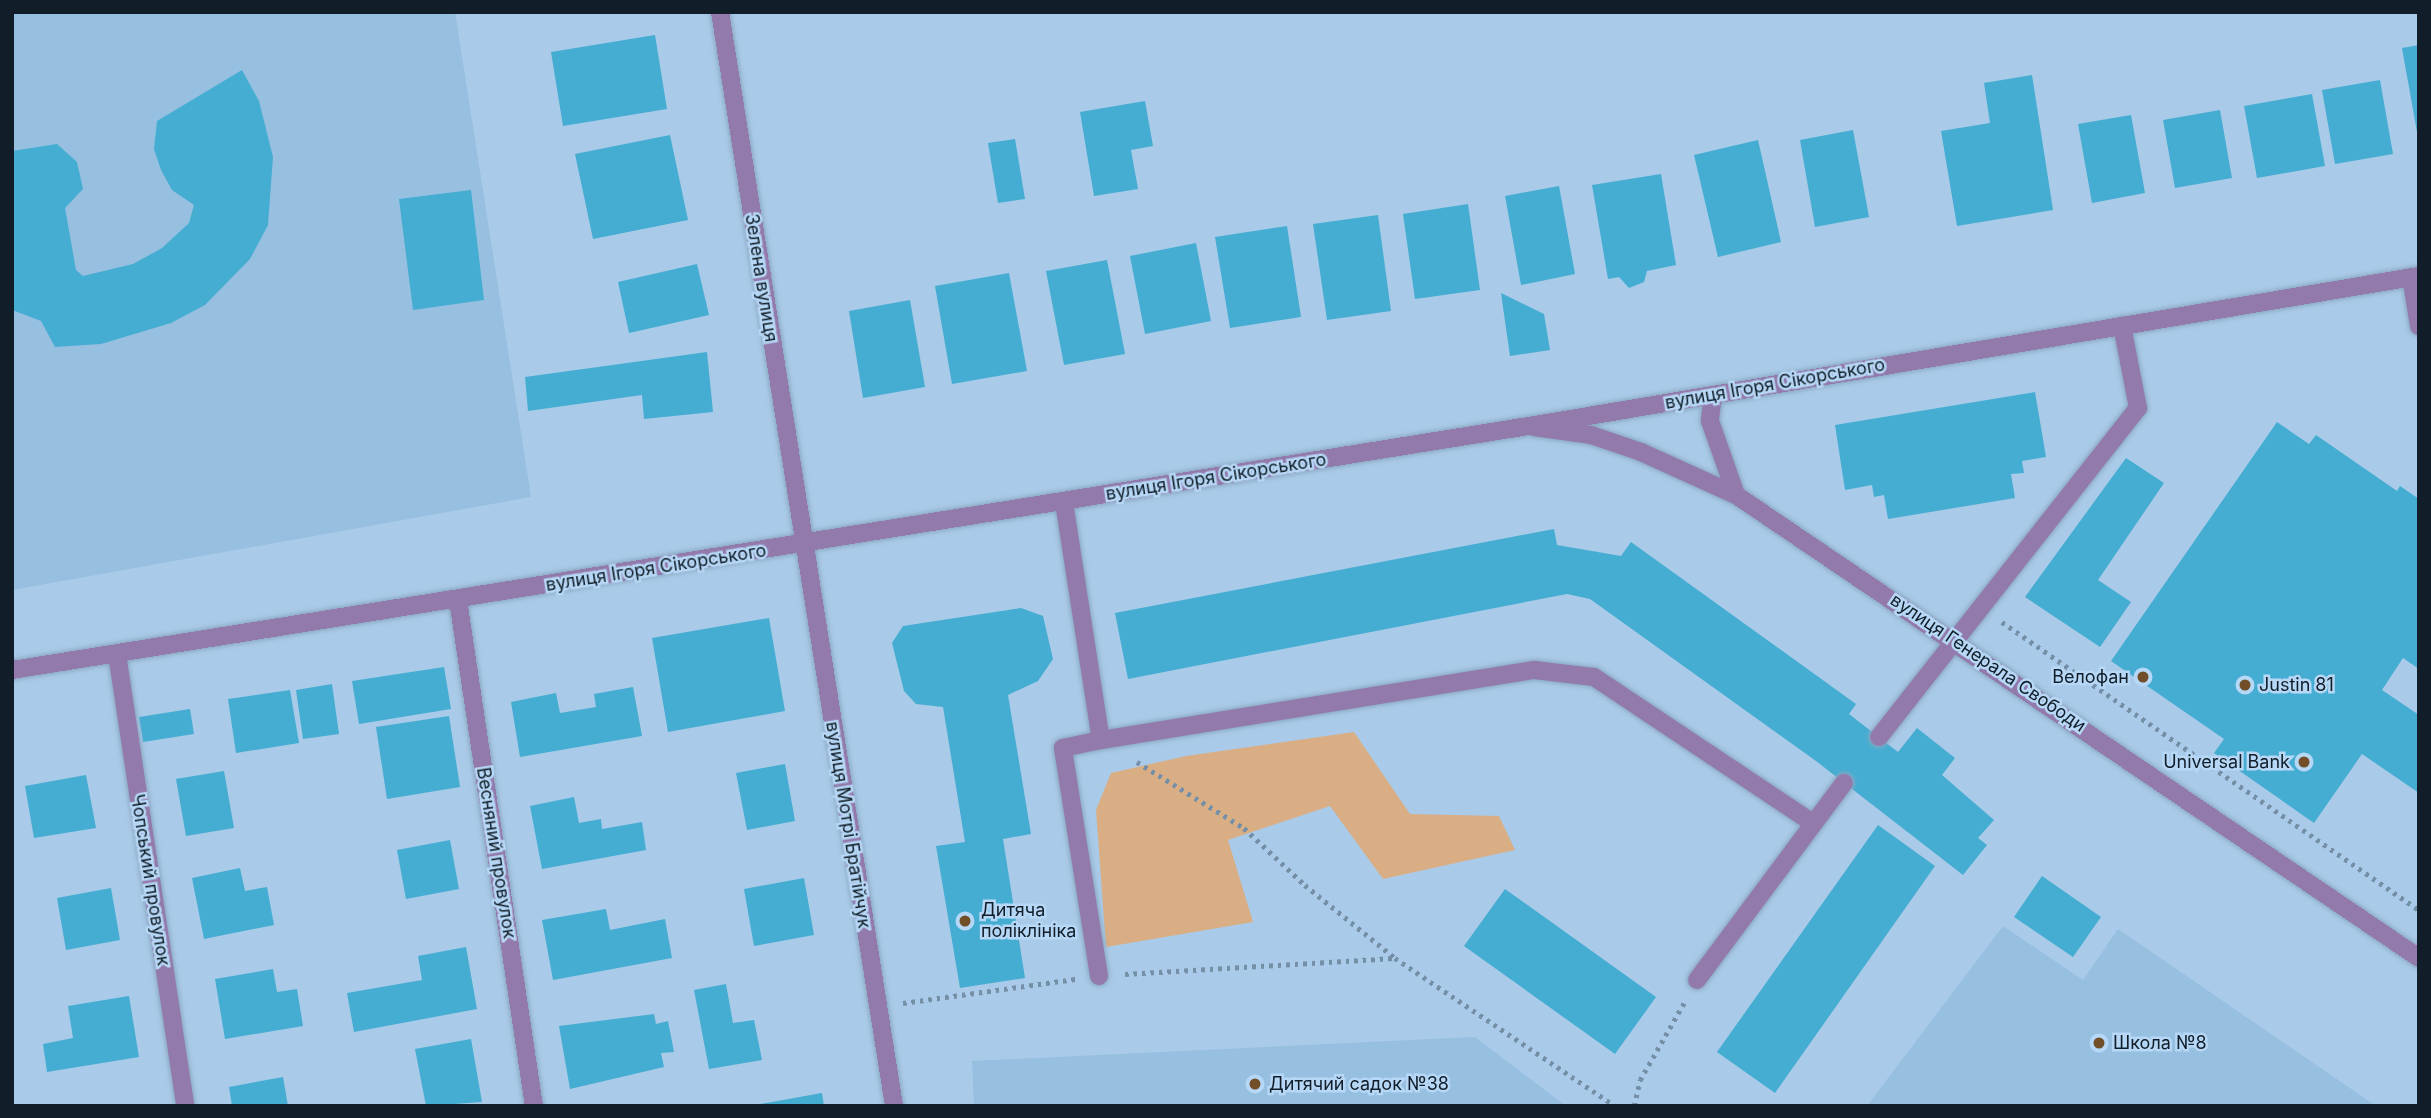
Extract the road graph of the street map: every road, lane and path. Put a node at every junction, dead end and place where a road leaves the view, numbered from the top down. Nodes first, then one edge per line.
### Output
1 (720, 12) edge
2 (2415, 276) edge
3 (2122, 326) junction
4 (2419, 326) edge
5 (1713, 395) junction
6 (1529, 426) junction
7 (1736, 495) junction
8 (1064, 502) junction
9 (802, 544) junction
10 (458, 600) junction
11 (1980, 607) junction
12 (1954, 640) junction
13 (117, 654) junction
14 (12, 670) edge
15 (1879, 737) dead end
16 (1101, 740) junction
17 (1844, 783) dead end
18 (1813, 823) junction
19 (2419, 910) edge
20 (1395, 958) junction
21 (2419, 958) edge
22 (1099, 976) junction
23 (1697, 980) joint
24 (878, 1007) junction
25 (185, 1106) edge
26 (534, 1106) edge
27 (894, 1106) edge
28 (1615, 1106) edge
29 (1634, 1106) edge

1 - 9 street, Зелена вулиця
2 - 3 street, вулиця Ігоря Сікорського
2 - 4 street
3 - 5 street, вулиця Ігоря Сікорського
3 - 11 street
5 - 6 street, вулиця Ігоря Сікорського
5 - 7 street
6 - 7 street, вулиця Генерала Свободи
6 - 8 street, вулиця Ігоря Сікорського
7 - 12 street, вулиця Генерала Свободи
8 - 9 street, вулиця Ігоря Сікорського
8 - 16 street
9 - 10 street, вулиця Ігоря Сікорського
9 - 24 street, вулиця Мотрі Братійчук
10 - 13 street, вулиця Ігоря Сікорського
10 - 26 street, Весняний провулок
11 - 12 street
11 - 19 path
12 - 15 street
12 - 21 street, вулиця Генерала Свободи
13 - 14 street, вулиця Ігоря Сікорського
13 - 25 street, Чопський провулок
16 - 18 street
16 - 20 path
16 - 22 street
17 - 18 street
18 - 23 street
20 - 22 path
20 - 28 path
22 - 24 path
23 - 29 path
24 - 27 street, вулиця Мотрі Братійчук

